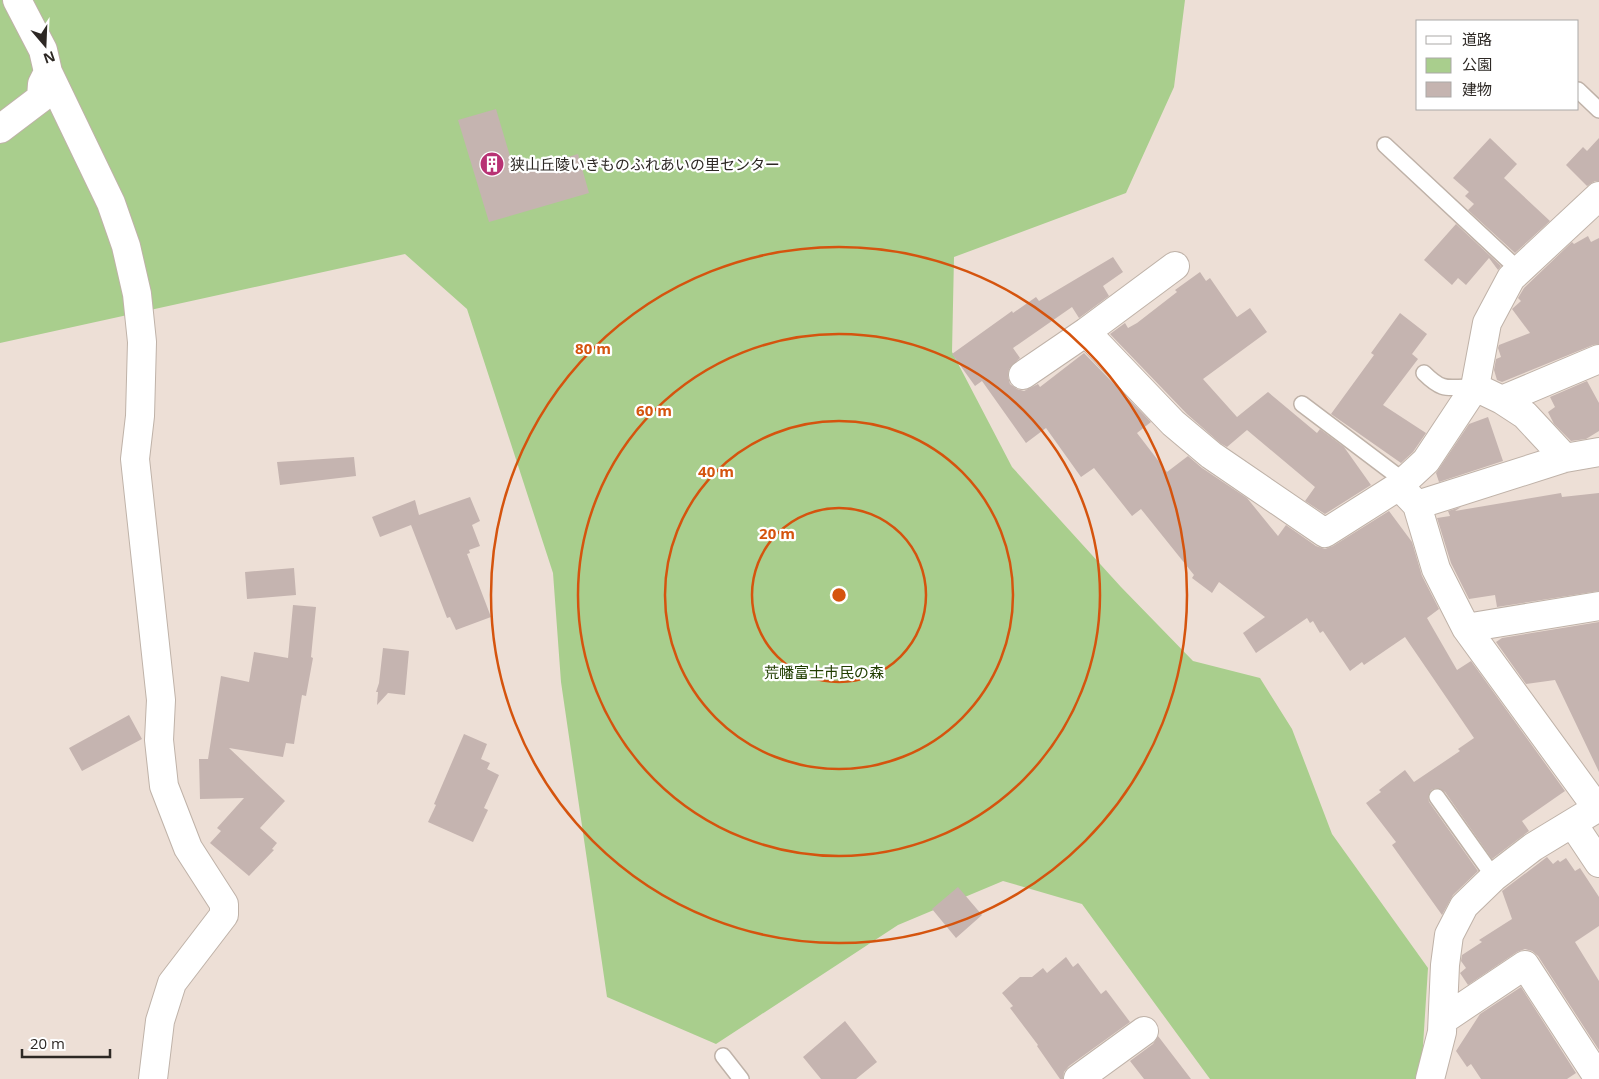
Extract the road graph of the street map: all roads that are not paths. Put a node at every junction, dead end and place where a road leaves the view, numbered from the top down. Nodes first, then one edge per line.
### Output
1 (17, 0) edge
2 (48, 72) junction
3 (1579, 91) edge
4 (1599, 110) edge
5 (0, 129) edge
6 (1385, 145) dead end
7 (1597, 202) edge
8 (1175, 266) dead end
9 (1520, 271) junction
10 (1086, 332) junction
11 (1599, 359) edge
12 (1424, 372) dead end
13 (1023, 375) dead end
14 (1475, 386) junction
15 (1502, 400) junction
16 (1302, 404) dead end
17 (1599, 452) edge
18 (1565, 458) junction
19 (1407, 491) junction
20 (1599, 606) edge
21 (1466, 628) junction
22 (1437, 797) dead end
23 (1598, 808) edge
24 (1572, 824) junction
25 (1599, 863) edge
26 (1494, 877) junction
27 (1443, 1020) junction
28 (1144, 1031) dead end
29 (723, 1056) dead end
30 (153, 1079) edge
31 (741, 1079) edge
32 (1078, 1079) edge
33 (1430, 1079) edge
34 (1599, 1079) edge

1 - 2 street
2 - 5 street
2 - 30 street
3 - 4 lane
6 - 9 lane
7 - 9 street
8 - 10 street
9 - 14 street
10 - 13 street
10 - 19 street
11 - 15 street
12 - 14 lane
14 - 15 street
14 - 19 street
15 - 18 street
16 - 19 lane
17 - 18 street
18 - 19 street
19 - 21 street
20 - 21 street
21 - 23 street
22 - 26 lane
23 - 24 street
24 - 25 street
24 - 26 street
26 - 27 street
27 - 33 street
27 - 34 street
28 - 32 street
29 - 31 lane

